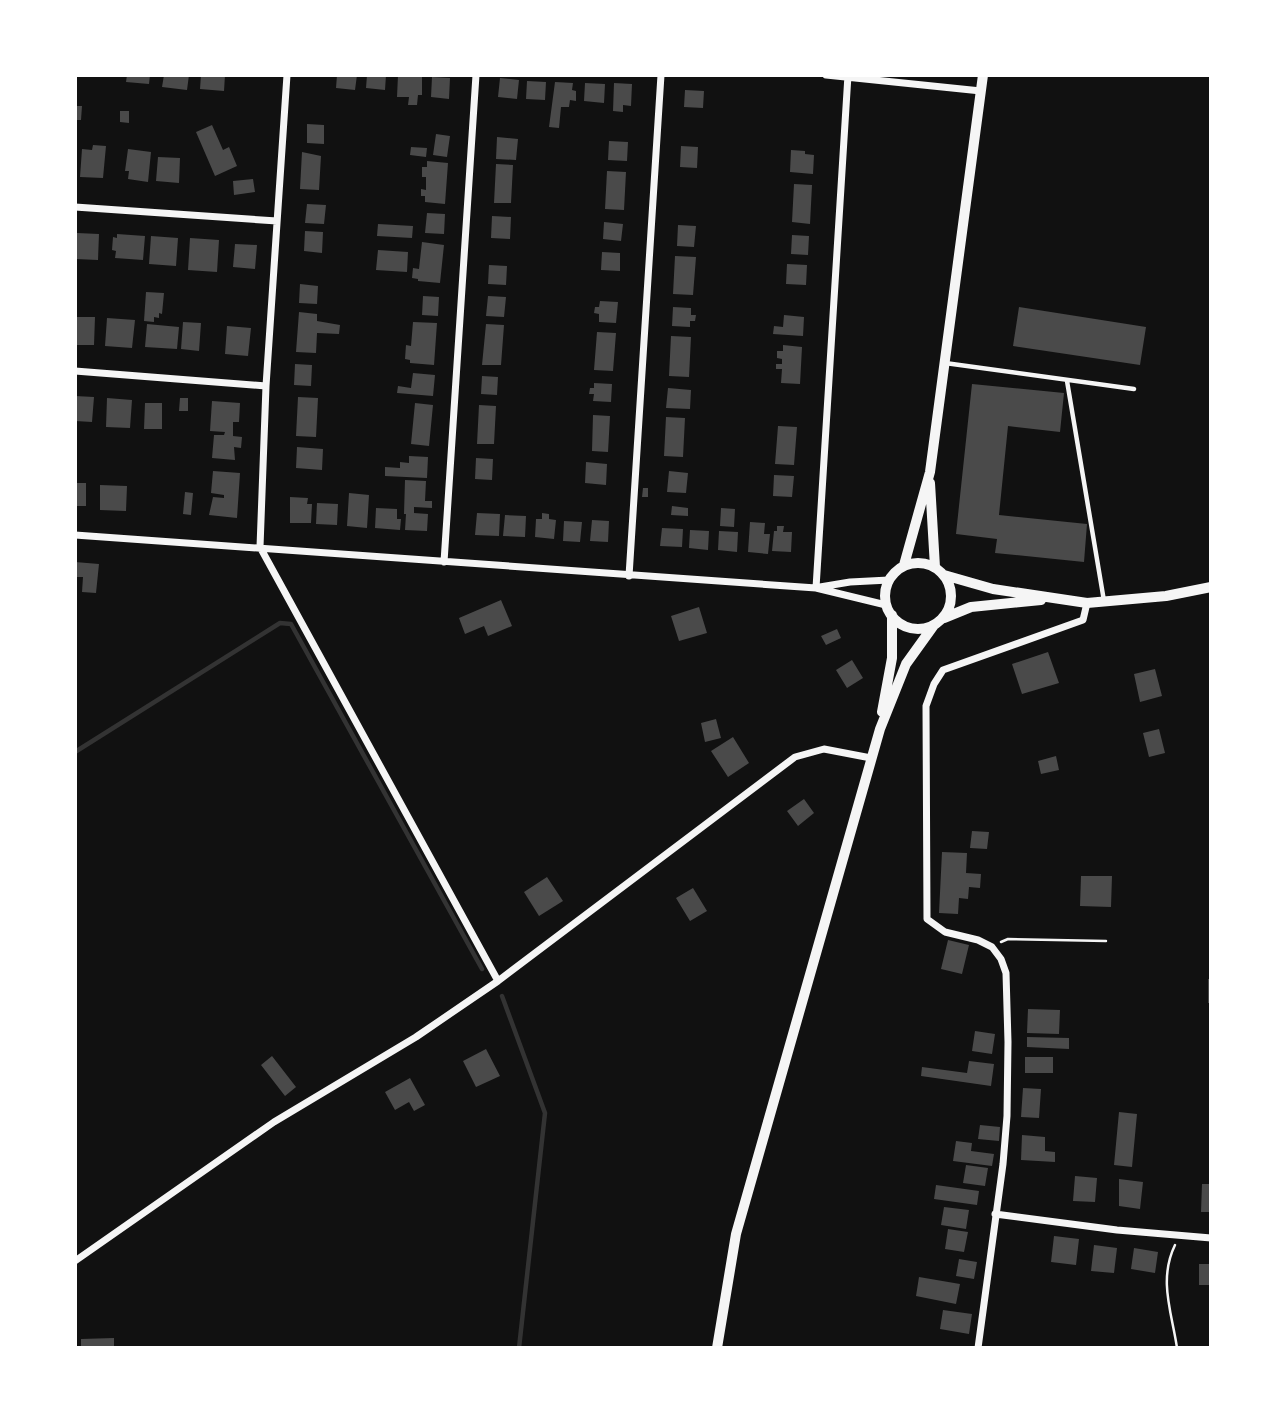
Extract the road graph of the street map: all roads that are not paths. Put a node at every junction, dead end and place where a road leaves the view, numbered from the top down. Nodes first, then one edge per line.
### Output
1 (287, 75) edge
2 (476, 75) edge
3 (661, 75) edge
4 (826, 75) edge
5 (983, 75) edge
6 (848, 76) edge
7 (981, 91) junction
8 (75, 207) edge
9 (278, 221) junction
10 (944, 363) junction
11 (75, 371) edge
12 (1067, 381) junction
13 (265, 386) junction
14 (1134, 389) dead end
15 (930, 472) junction
16 (75, 535) edge
17 (260, 547) junction
18 (444, 562) junction
19 (904, 565) junction
20 (940, 571) junction
21 (629, 576) junction
22 (889, 580) junction
23 (1211, 587) edge
24 (816, 588) junction
25 (1050, 598) junction
26 (1104, 601) junction
27 (1087, 603) junction
28 (889, 610) junction
29 (939, 621) junction
30 (880, 729) junction
31 (871, 758) junction
32 (498, 981) junction
33 (995, 1214) junction
34 (1211, 1238) edge
35 (75, 1261) edge
36 (717, 1348) edge
37 (978, 1348) edge

1 - 9 street
2 - 18 street
3 - 21 street
4 - 6 street
5 - 7 street
6 - 7 street
6 - 24 street
7 - 10 street
8 - 9 street
9 - 13 street
10 - 12 lane
10 - 15 street
11 - 13 street
12 - 14 lane
12 - 26 lane
13 - 17 street
15 - 19 street
15 - 20 street
16 - 17 street
17 - 18 street
17 - 32 street
18 - 21 street
19 - 20 street
19 - 22 street
20 - 25 street
20 - 29 street
21 - 24 street
22 - 24 street
22 - 28 street
23 - 26 street
24 - 28 street
25 - 27 street
25 - 29 street
26 - 27 street
27 - 33 street
28 - 29 street
28 - 30 street
29 - 30 street
30 - 31 street
31 - 32 street
31 - 36 street
32 - 35 street
33 - 34 street
33 - 37 street

